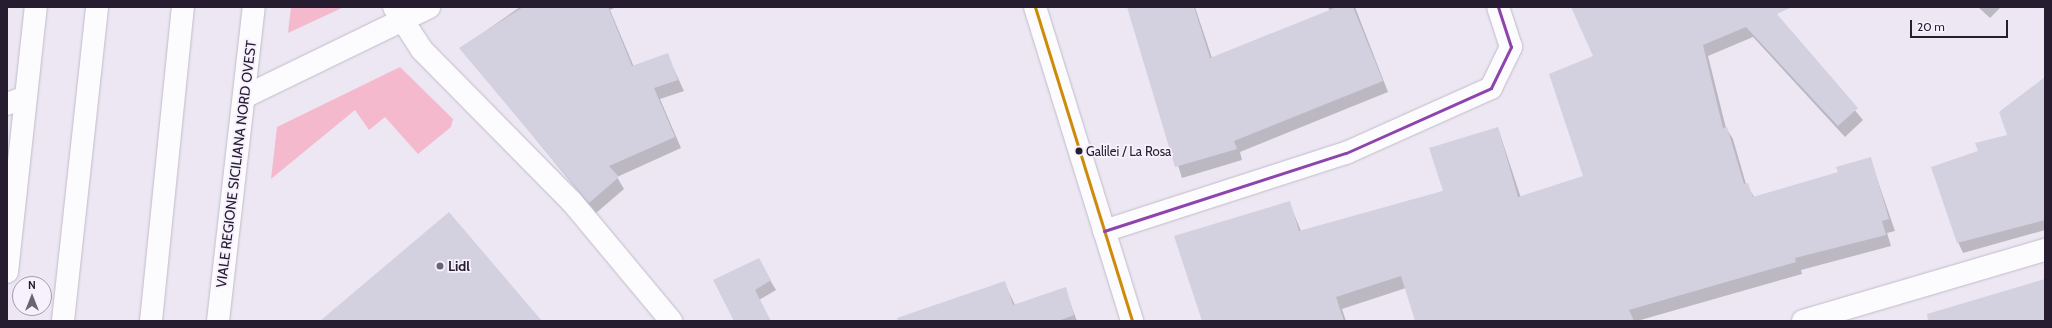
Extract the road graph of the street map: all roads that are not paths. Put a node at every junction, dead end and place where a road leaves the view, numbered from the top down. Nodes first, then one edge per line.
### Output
1 (36, 7) edge
2 (97, 7) edge
3 (183, 7) edge
4 (254, 7) edge
5 (429, 7) edge
6 (1035, 7) edge
7 (1498, 7) edge
8 (399, 13) edge
9 (244, 97) junction
10 (16, 100) edge
11 (11, 203) edge
12 (1104, 231) junction
13 (2045, 250) edge
14 (7, 272) edge
15 (63, 321) edge
16 (151, 321) edge
17 (218, 321) edge
18 (671, 321) edge
19 (1132, 321) edge
20 (1803, 321) edge

1 - 10 street
2 - 15 street
3 - 16 street
4 - 9 street, VIALE REGIONE SICILIANA NORD OVEST
5 - 8 street
6 - 12 street
7 - 12 street
8 - 9 street
8 - 18 street
9 - 17 street, VIALE REGIONE SICILIANA NORD OVEST
10 - 11 street
11 - 14 street
12 - 19 street
13 - 20 street

